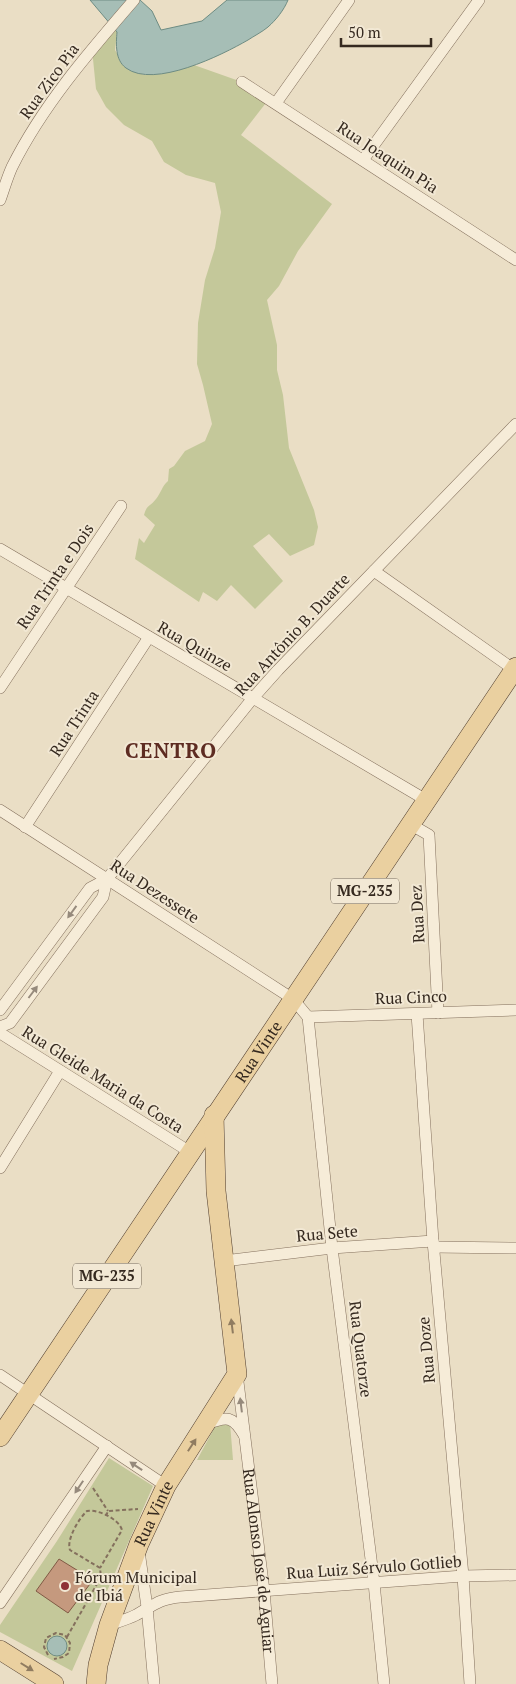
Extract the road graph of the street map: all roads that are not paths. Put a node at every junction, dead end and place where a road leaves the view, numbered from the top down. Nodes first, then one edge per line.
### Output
1 (134, 0) edge
2 (349, 0) edge
3 (478, 0) edge
4 (242, 82) dead end
5 (276, 103) junction
6 (363, 160) junction
7 (0, 200) edge
8 (516, 260) edge
9 (516, 424) edge
10 (121, 506) dead end
11 (0, 549) edge
12 (374, 571) junction
13 (66, 588) junction
14 (149, 637) junction
15 (515, 669) edge
16 (0, 688) edge
17 (253, 698) junction
18 (426, 800) junction
19 (0, 810) edge
20 (410, 824) junction
21 (25, 827) junction
22 (107, 879) junction
23 (293, 999) junction
24 (0, 1010) edge
25 (516, 1010) edge
26 (438, 1013) junction
27 (418, 1014) junction
28 (308, 1017) junction
29 (0, 1027) edge
30 (0, 1033) edge
31 (60, 1071) junction
32 (214, 1115) junction
33 (190, 1152) junction
34 (0, 1168) edge
35 (216, 1191) junction
36 (433, 1244) junction
37 (332, 1248) junction
38 (516, 1248) edge
39 (224, 1261) junction
40 (238, 1374) junction
41 (0, 1375) edge
42 (29, 1394) junction
43 (206, 1424) junction
44 (0, 1437) edge
45 (245, 1437) junction
46 (107, 1446) junction
47 (166, 1486) junction
48 (139, 1544) junction
49 (516, 1575) edge
50 (463, 1576) junction
51 (374, 1583) junction
52 (264, 1591) junction
53 (0, 1603) edge
54 (147, 1607) junction
55 (109, 1625) junction
56 (0, 1650) edge
57 (54, 1684) edge
58 (96, 1684) edge
59 (154, 1684) edge
60 (272, 1684) edge
61 (384, 1684) edge
62 (470, 1684) edge

1 - 7 street, Rua Zico Pia
2 - 5 street
3 - 6 street
4 - 5 street, Rua Joaquim Pia
5 - 6 street, Rua Joaquim Pia
6 - 8 street, Rua Joaquim Pia
9 - 12 street, Rua Antônio B. Duarte
10 - 13 street, Rua Trinta e Dois
11 - 13 street, Rua Quinze
12 - 15 street
12 - 17 street, Rua Antônio B. Duarte
13 - 14 street, Rua Quinze
13 - 16 street, Rua Trinta e Dois
14 - 17 street, Rua Quinze
14 - 21 street, Rua Trinta
15 - 18 main road, Rua Vinte / MG-235
17 - 18 street, Rua Quinze
17 - 22 street, Rua Antônio B. Duarte
18 - 20 main road, Rua Vinte / MG-235
19 - 21 street, Rua Dezessete
20 - 23 main road, Rua Vinte / MG-235
20 - 26 street, Rua Dez
21 - 22 street, Rua Dezessete
22 - 23 street, Rua Dezessete
22 -> 24 street, Rua Antônio B. Duarte
29 -> 22 street, Rua Antônio B. Duarte
23 - 28 street, Rua Dezessete
23 - 32 main road, Rua Vinte / MG-235
25 - 26 street, Rua Cinco
26 - 27 street, Rua Cinco
27 - 28 street, Rua Cinco
27 - 36 street, Rua Doze
28 - 37 street, Rua Quatorze
30 - 31 street, Rua Gleide Maria da Costa
31 - 33 street, Rua Gleide Maria da Costa
31 - 34 street
32 - 33 main road, Rua Vinte / MG-235
32 - 35 main road, Rua Alonso José de Aguiar
33 - 35 main road
33 - 42 main road, Rua Vinte / MG-235
35 - 39 main road, Rua Alonso José de Aguiar
36 - 37 street, Rua Sete
36 - 38 street, Rua Sete
36 - 50 street, Rua Doze
37 - 39 street, Rua Sete
37 - 51 street, Rua Quatorze
40 -> 39 main road, Rua Alonso José de Aguiar
40 - 43 main road, Rua Vinte
45 -> 40 street, Rua Alonso José de Aguiar
41 - 42 street
42 - 44 main road, Rua Vinte / MG-235
42 - 46 street
43 - 45 street
47 -> 43 main road, Rua Vinte
45 - 52 street, Rua Alonso José de Aguiar
47 -> 46 street
46 -> 53 street
47 - 48 main road, Rua Vinte
48 - 54 street
48 - 55 main road, Rua Vinte
49 - 50 street, Rua Luiz Sérvulo Gotlieb
50 - 51 street, Rua Luiz Sérvulo Gotlieb
50 - 62 street, Rua Doze
51 - 52 street, Rua Luiz Sérvulo Gotlieb
51 - 61 street, Rua Quatorze
52 - 54 street, Rua Luiz Sérvulo Gotlieb
52 - 60 street, Rua Alonso José de Aguiar
54 - 55 street, Rua Luiz Sérvulo Gotlieb
54 - 59 street
55 - 58 main road, Rua Vinte
56 -> 57 main road

